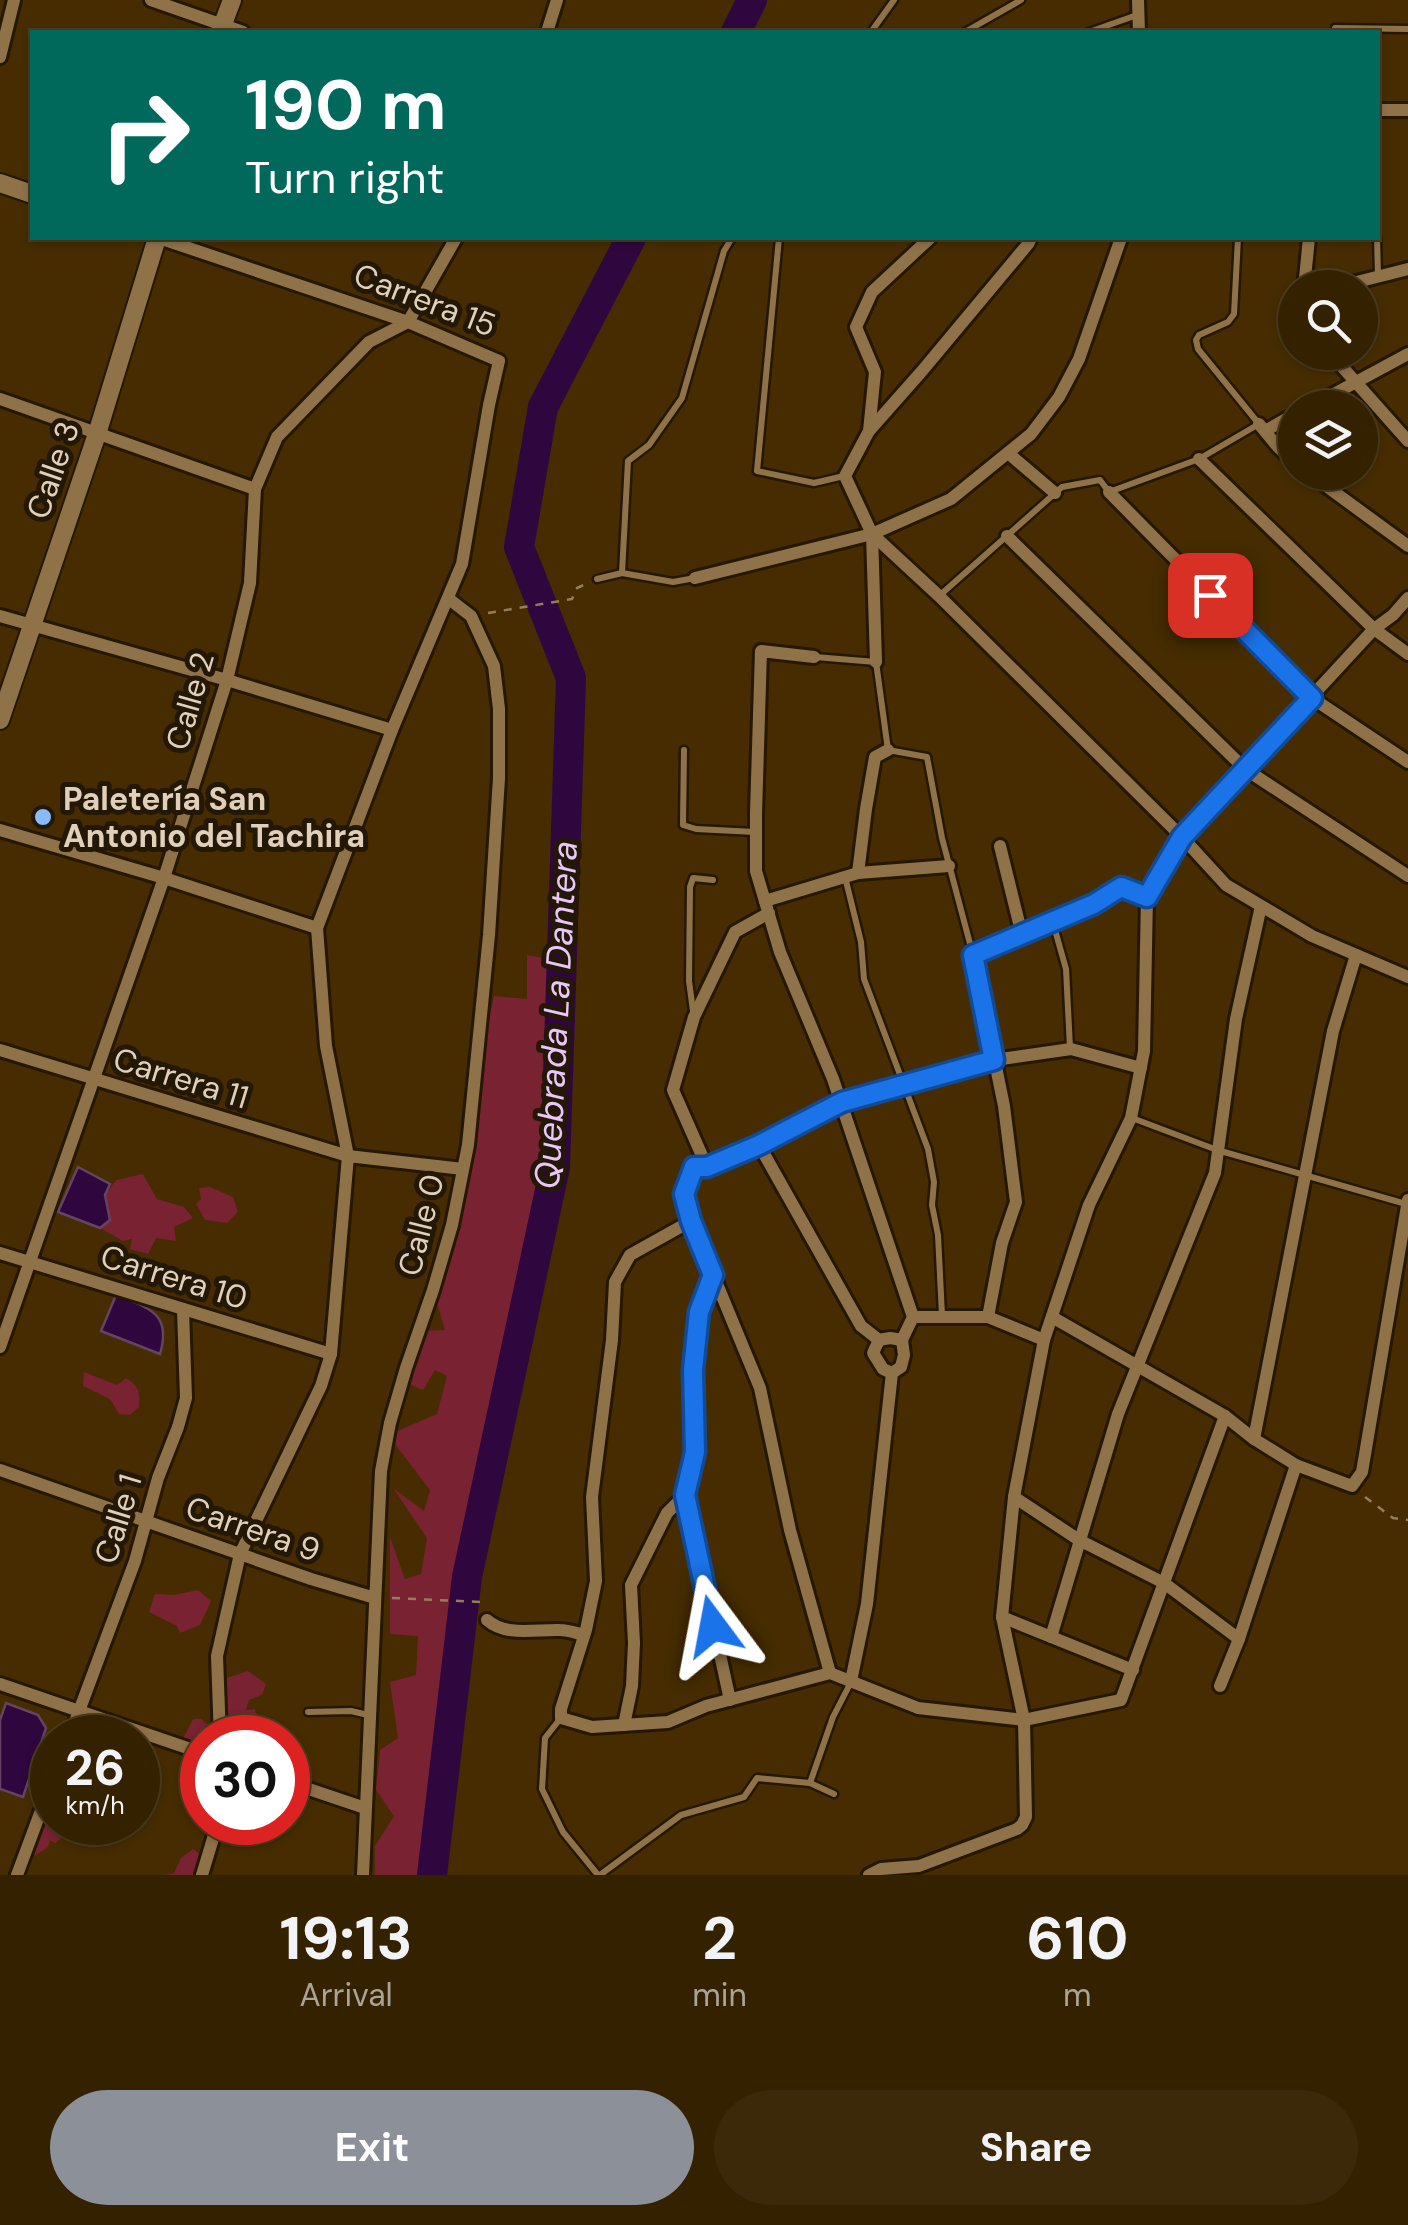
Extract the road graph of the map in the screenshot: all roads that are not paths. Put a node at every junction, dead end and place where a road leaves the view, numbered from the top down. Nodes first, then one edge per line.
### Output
1 (14, 0) edge
2 (151, 0) edge
3 (232, 0) edge
4 (558, 0) edge
5 (894, 0) edge
6 (1020, 0) edge
7 (1140, 4) edge
8 (221, 29) edge
9 (1408, 29) edge
10 (548, 30) edge
11 (873, 30) edge
12 (968, 30) edge
13 (1092, 30) edge
14 (1138, 30) edge
15 (1335, 30) edge
16 (0, 57) edge
17 (1380, 110) edge
18 (1408, 110) edge
19 (0, 183) edge
20 (30, 193) edge
21 (157, 240) edge
22 (164, 240) edge
23 (455, 240) edge
24 (731, 240) edge
25 (779, 240) edge
26 (928, 240) edge
27 (1030, 240) edge
28 (1120, 240) edge
29 (1238, 240) edge
30 (1309, 240) edge
31 (1377, 240) edge
32 (1408, 269) edge
33 (1306, 270) edge
34 (1378, 270) edge
35 (1378, 276) edge
36 (408, 322) junction
37 (1408, 354) edge
38 (1345, 370) edge
39 (1355, 382) junction
40 (1341, 390) edge
41 (0, 399) edge
42 (1278, 421) edge
43 (1262, 427) junction
44 (869, 431) junction
45 (97, 434) junction
46 (1408, 442) edge
47 (1278, 444) edge
48 (1008, 453) junction
49 (1199, 459) junction
50 (845, 476) junction
51 (255, 489) junction
52 (1332, 490) edge
53 (1109, 492) junction
54 (1055, 493) junction
55 (872, 534) junction
56 (1006, 536) junction
57 (1408, 546) edge
58 (622, 573) junction
59 (597, 578) road end
60 (695, 578) joint
61 (940, 596) junction
62 (1408, 598) edge
63 (448, 599) junction
64 (0, 616) edge
65 (32, 625) junction
66 (1374, 629) junction
67 (1408, 654) edge
68 (814, 656) joint
69 (876, 662) junction
70 (227, 680) junction
71 (1312, 698) junction
72 (0, 720) edge
73 (392, 730) junction
74 (684, 750) dead end
75 (888, 750) junction
76 (1408, 762) edge
77 (1245, 769) junction
78 (0, 830) edge
79 (756, 832) junction
80 (1182, 837) junction
81 (1000, 846) dead end
82 (949, 866) junction
83 (852, 874) junction
84 (1408, 876) edge
85 (164, 878) junction
86 (713, 880) dead end
87 (1147, 897) junction
88 (1261, 906) junction
89 (767, 907) junction
90 (1053, 922) junction
91 (317, 928) junction
92 (1022, 935) junction
93 (973, 955) junction
94 (1356, 955) junction
95 (1408, 977) edge
96 (694, 1017) junction
97 (0, 1050) edge
98 (1070, 1050) junction
99 (994, 1060) junction
100 (1141, 1068) junction
101 (93, 1080) junction
102 (903, 1086) junction
103 (842, 1102) junction
104 (1131, 1118) junction
105 (759, 1145) junction
106 (1218, 1150) junction
107 (348, 1156) junction
108 (707, 1167) junction
109 (464, 1169) junction
110 (1306, 1175) junction
111 (1408, 1203) edge
112 (691, 1221) junction
113 (0, 1253) edge
114 (30, 1262) junction
115 (713, 1275) junction
116 (183, 1310) junction
117 (913, 1317) junction
118 (942, 1317) junction
119 (988, 1317) junction
120 (1052, 1317) junction
121 (878, 1340) junction
122 (902, 1340) junction
123 (1044, 1340) junction
124 (0, 1347) edge
125 (331, 1354) junction
126 (1138, 1364) junction
127 (892, 1373) junction
128 (1224, 1416) junction
129 (1254, 1439) junction
130 (1296, 1465) junction
131 (0, 1470) edge
132 (685, 1495) junction
133 (1014, 1497) junction
134 (147, 1522) junction
135 (1080, 1540) junction
136 (240, 1554) junction
137 (1164, 1583) junction
138 (376, 1598) junction
139 (1002, 1617) junction
140 (487, 1620) road end
141 (584, 1635) junction
142 (1051, 1636) junction
143 (1239, 1639) junction
144 (1134, 1670) junction
145 (830, 1673) junction
146 (851, 1681) junction
147 (0, 1684) edge
148 (1220, 1686) dead end
149 (730, 1700) junction
150 (78, 1712) junction
151 (308, 1712) dead end
152 (77, 1715) edge
153 (219, 1715) edge
154 (370, 1715) junction
155 (561, 1718) junction
156 (1024, 1720) junction
157 (624, 1725) junction
158 (180, 1746) edge
159 (810, 1783) junction
160 (310, 1789) edge
161 (834, 1794) dead end
162 (365, 1808) junction
163 (30, 1840) edge
164 (211, 1845) edge
165 (17, 1875) edge
166 (202, 1875) edge
167 (362, 1875) edge
168 (599, 1875) edge
169 (869, 1875) edge

1 - 16 street
2 - 8 street
3 - 8 street
4 - 10 street
5 - 11 lane
6 - 12 lane
7 - 13 lane
7 - 14 street
9 - 15 lane
17 - 18 street
19 - 20 street
21 - 45 street, Calle 3
22 - 36 street, Carrera 15
23 - 36 street
24 - 58 lane
25 - 50 lane
26 - 44 street
27 - 44 street
28 - 48 street
29 - 43 lane
30 - 33 street
31 - 34 lane
32 - 35 street
36 - 51 street, Calle 2
36 - 63 street, Carrera 15
37 - 39 street
38 - 39 street
39 - 40 street
39 - 46 street
41 - 45 street
42 - 43 street
43 - 47 street
43 - 49 lane
44 - 50 street
45 - 51 street
45 - 65 street, Calle 3
48 - 54 street
48 - 55 street
49 - 53 lane
49 - 66 street
50 - 55 street
51 - 70 street, Calle 2
52 - 57 street
53 - 54 lane
53 - 71 street
54 - 56 lane
55 - 60 street
55 - 61 street
55 - 69 street
56 - 61 lane
56 - 77 street
58 - 59 lane
58 - 60 lane
61 - 80 street
62 - 66 street
63 - 73 street
63 - 109 street, Calle 0
64 - 65 street
65 - 70 street
65 - 72 street, Calle 3
66 - 67 street
66 - 71 street
68 - 69 lane
68 - 79 street
69 - 75 lane
70 - 73 street
70 - 85 street, Calle 2
71 - 76 street
71 - 77 street
73 - 91 street
74 - 79 lane
75 - 82 lane
75 - 83 street
77 - 80 street
77 - 84 street
78 - 85 street
79 - 89 street
80 - 87 street
80 - 88 street
81 - 92 street
82 - 83 street
82 - 93 lane
83 - 89 street
83 - 102 lane
85 - 91 street
85 - 101 street, Calle 2
86 - 96 lane
87 - 90 lane
87 - 100 street
88 - 94 street
88 - 106 street
89 - 96 street
89 - 103 street
90 - 92 lane
90 - 98 lane
91 - 107 street
92 - 93 lane
93 - 99 street
94 - 95 street
94 - 110 street
96 - 108 street
97 - 101 street, Carrera 11
98 - 99 street
98 - 100 street
99 - 102 street
99 - 119 street
100 - 104 street
101 - 107 street, Carrera 11
101 - 114 street, Calle 2
102 - 103 street
102 - 118 lane
103 - 105 street
103 - 117 street
104 - 106 lane
104 - 120 street
105 - 108 street
105 - 121 street
106 - 110 lane
106 - 126 street
107 - 109 street, Carrera 11
107 - 125 street
108 - 112 street
109 - 138 street, Calle 0
110 - 111 lane
110 - 129 street
111 - 130 street
112 - 115 street
112 - 141 street
113 - 114 street, Carrera 10
114 - 116 street, Carrera 10
114 - 124 street, Calle 2
115 - 132 street
115 - 145 street
116 - 125 street, Carrera 10
116 - 134 street, Calle 1
117 - 118 street
117 - 122 street
118 - 119 street
119 - 123 street
120 - 123 street
120 - 126 street
121 - 122 street
121 - 127 street
122 - 127 street
123 - 133 street
125 - 136 street
126 - 128 street
126 - 135 street
127 - 146 street
128 - 129 street
128 - 137 street
129 - 130 street
130 - 143 street
131 - 134 street, Carrera 9
132 - 149 street
132 - 157 street
133 - 135 street
133 - 139 street
134 - 136 street, Carrera 9
134 - 150 street, Calle 1
135 - 137 street
135 - 142 street
136 - 138 street, Carrera 9
136 - 153 street
137 - 143 street
137 - 144 street
138 - 154 street, Calle 0
139 - 142 street
139 - 156 street
140 - 141 street
141 - 155 street
142 - 144 street
143 - 148 street
144 - 156 street
145 - 146 street
145 - 149 street
146 - 156 street
146 - 159 lane
147 - 150 street
149 - 157 street
150 - 152 street, Calle 1
150 - 158 street
151 - 154 lane
154 - 162 street, Calle 0
155 - 157 street
155 - 168 lane
156 - 169 street
159 - 161 lane
159 - 168 lane
160 - 162 street
162 - 167 street, Calle 0
163 - 165 street
164 - 166 street

